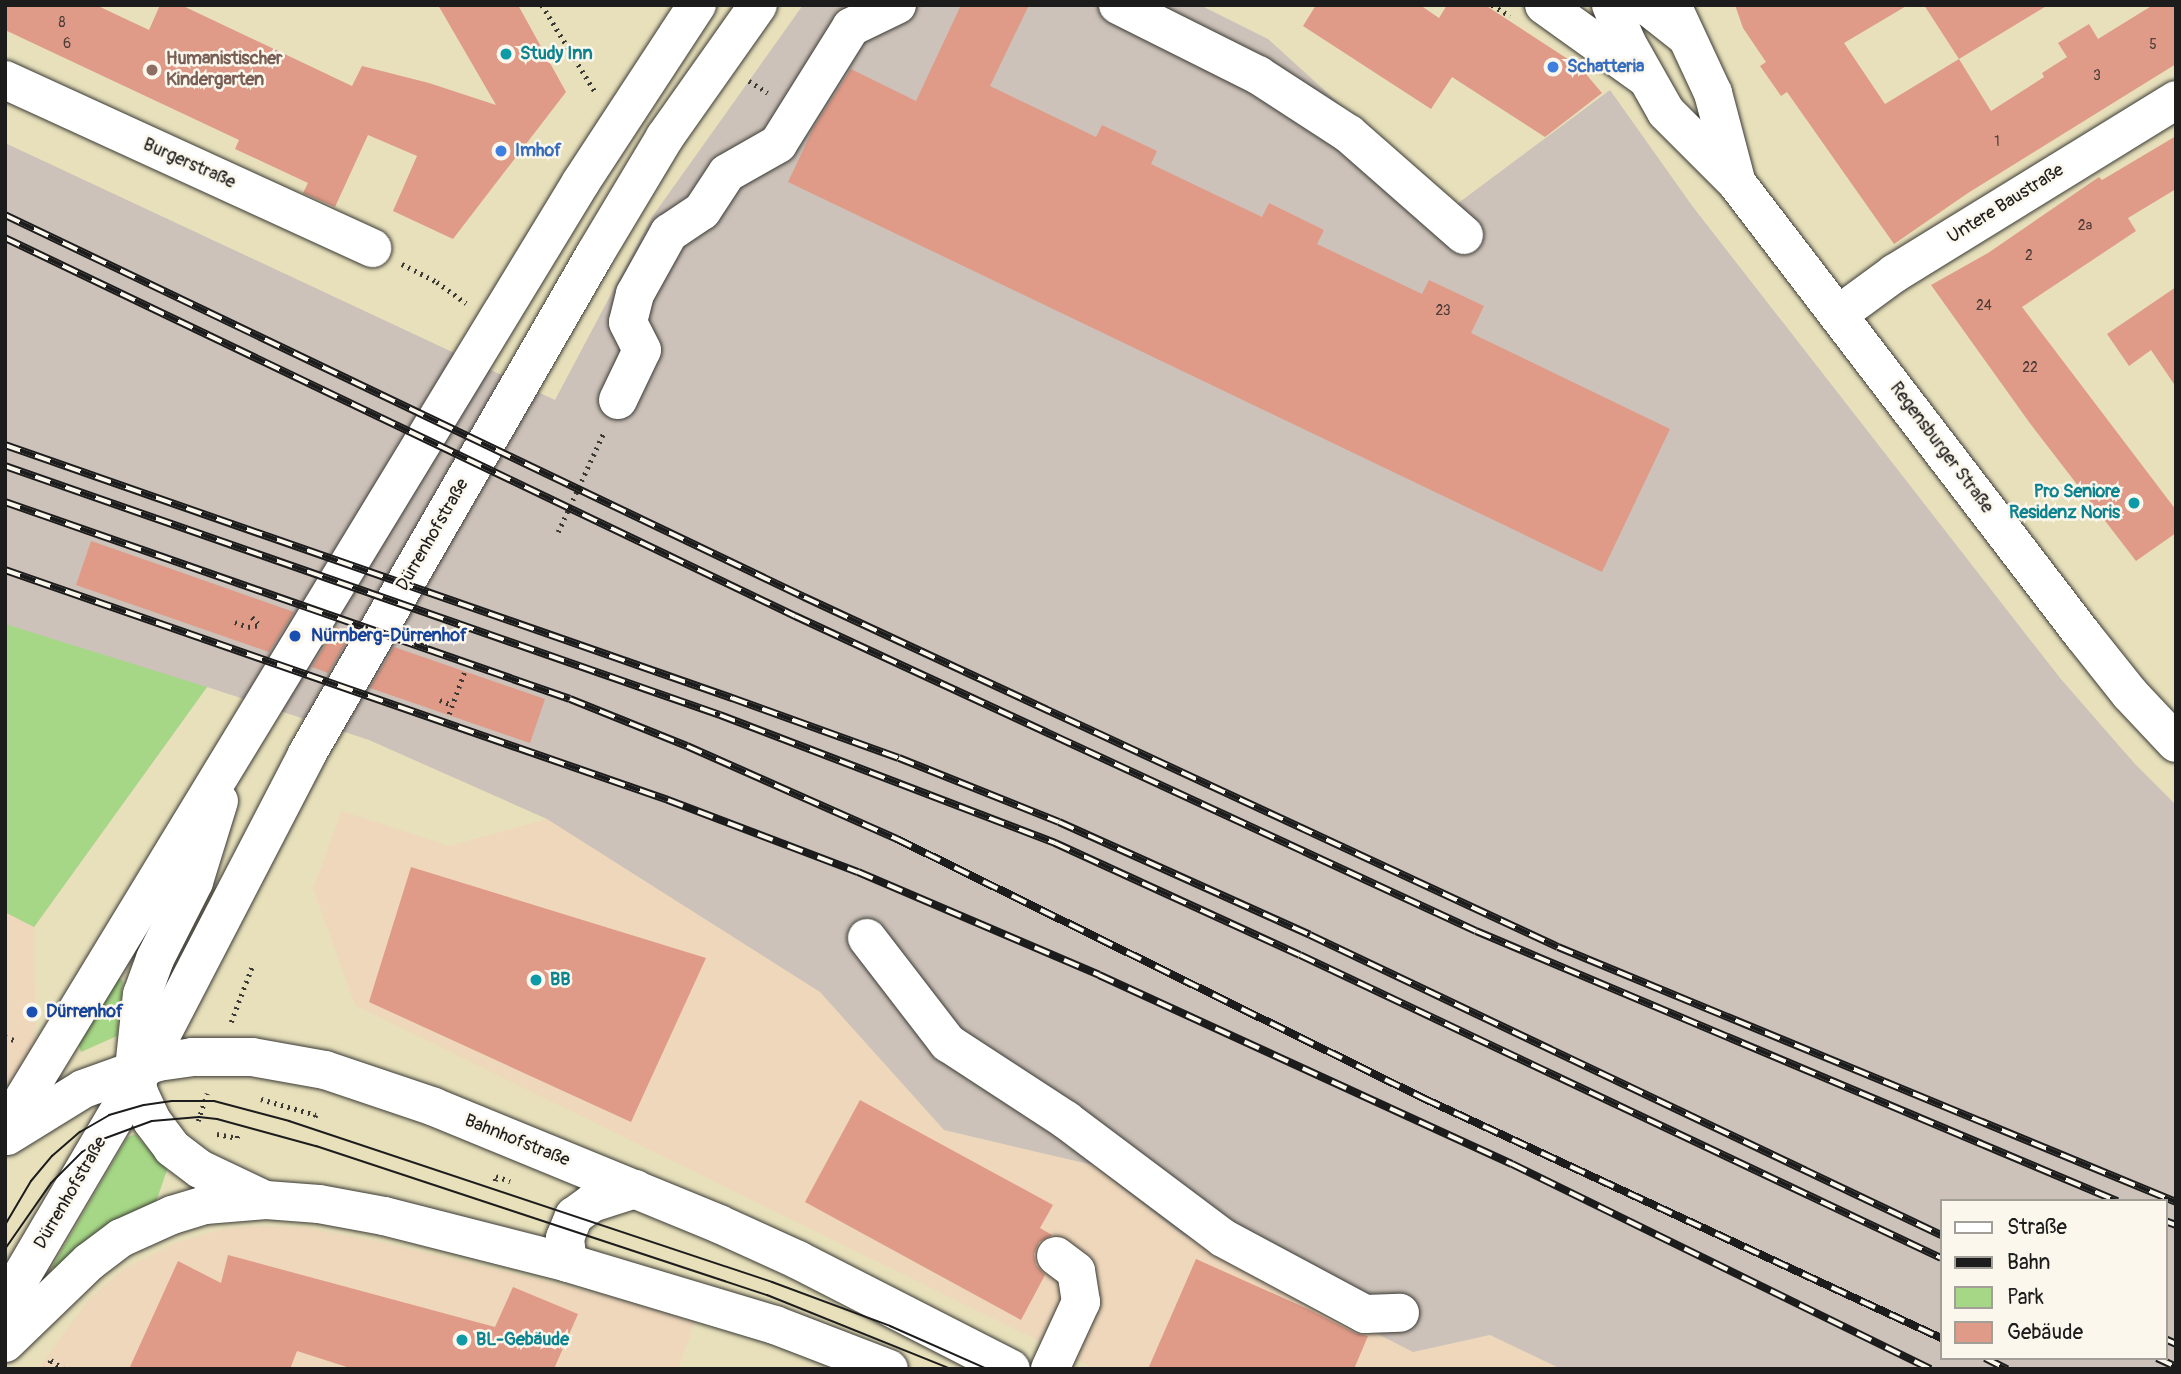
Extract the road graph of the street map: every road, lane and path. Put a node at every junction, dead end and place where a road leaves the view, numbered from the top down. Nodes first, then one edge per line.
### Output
1 (541, 5) edge
2 (697, 5) edge
3 (758, 5) edge
4 (897, 5) edge
5 (1118, 5) edge
6 (1544, 5) edge
7 (1611, 5) edge
8 (1646, 5) edge
9 (1678, 20) edge
10 (742, 77) dead end
11 (1646, 78) junction
12 (5, 80) edge
13 (768, 93) dead end
14 (597, 94) dead end
15 (2176, 100) edge
16 (1736, 182) junction
17 (1464, 235) dead end
18 (372, 248) joint
19 (472, 307) dead end
20 (1839, 314) junction
21 (618, 400) joint
22 (558, 533) dead end
23 (253, 617) dead end
24 (235, 622) dead end
25 (260, 625) junction
26 (267, 628) dead end
27 (464, 673) dead end
28 (440, 700) dead end
29 (452, 705) junction
30 (449, 714) dead end
31 (2176, 743) edge
32 (234, 748) junction
33 (867, 938) dead end
34 (253, 964) dead end
35 (219, 1056) junction
36 (138, 1071) junction
37 (254, 1097) dead end
38 (314, 1122) dead end
39 (5, 1129) edge
40 (5, 1137) edge
41 (184, 1158) junction
42 (636, 1189) junction
43 (266, 1200) junction
44 (1056, 1256) dead end
45 (568, 1263) junction
46 (5, 1304) edge
47 (1400, 1313) dead end
48 (5, 1343) edge
49 (46, 1369) edge
50 (64, 1369) edge
51 (888, 1369) edge
52 (1011, 1369) edge
53 (1050, 1369) edge

1 - 14 path
2 - 32 main road, Dürrenhofstraße
3 - 36 main road, Dürrenhofstraße
4 - 21 main road
5 - 17 main road
6 - 11 main road
7 - 11 main road, Regensburger Straße
8 - 9 main road, Regensburger Straße
9 - 16 main road, Regensburger Straße
10 - 13 path
11 - 16 main road, Regensburger Straße
12 - 18 main road, Burgerstraße
15 - 20 main road, Untere Baustraße
16 - 20 main road, Regensburger Straße
18 - 19 path
20 - 31 main road, Regensburger Straße
21 - 22 path
23 - 25 path
24 - 25 path
25 - 26 path
27 - 29 path
28 - 29 path
29 - 30 path
32 - 36 main road, Dürrenhofstraße
32 - 39 main road, Dürrenhofstraße
33 - 47 main road
34 - 35 path
35 - 36 main road, Bahnhofstraße
35 - 41 path
35 - 42 main road, Bahnhofstraße
36 - 40 main road, Bahnhofstraße
36 - 41 main road, Dürrenhofstraße
36 - 46 main road, Dürrenhofstraße
37 - 38 path
41 - 43 main road, Dürrenhofstraße
42 - 45 main road
42 - 52 main road, Bahnhofstraße
43 - 45 main road
43 - 48 main road
44 - 53 main road
45 - 51 main road
49 - 50 path

